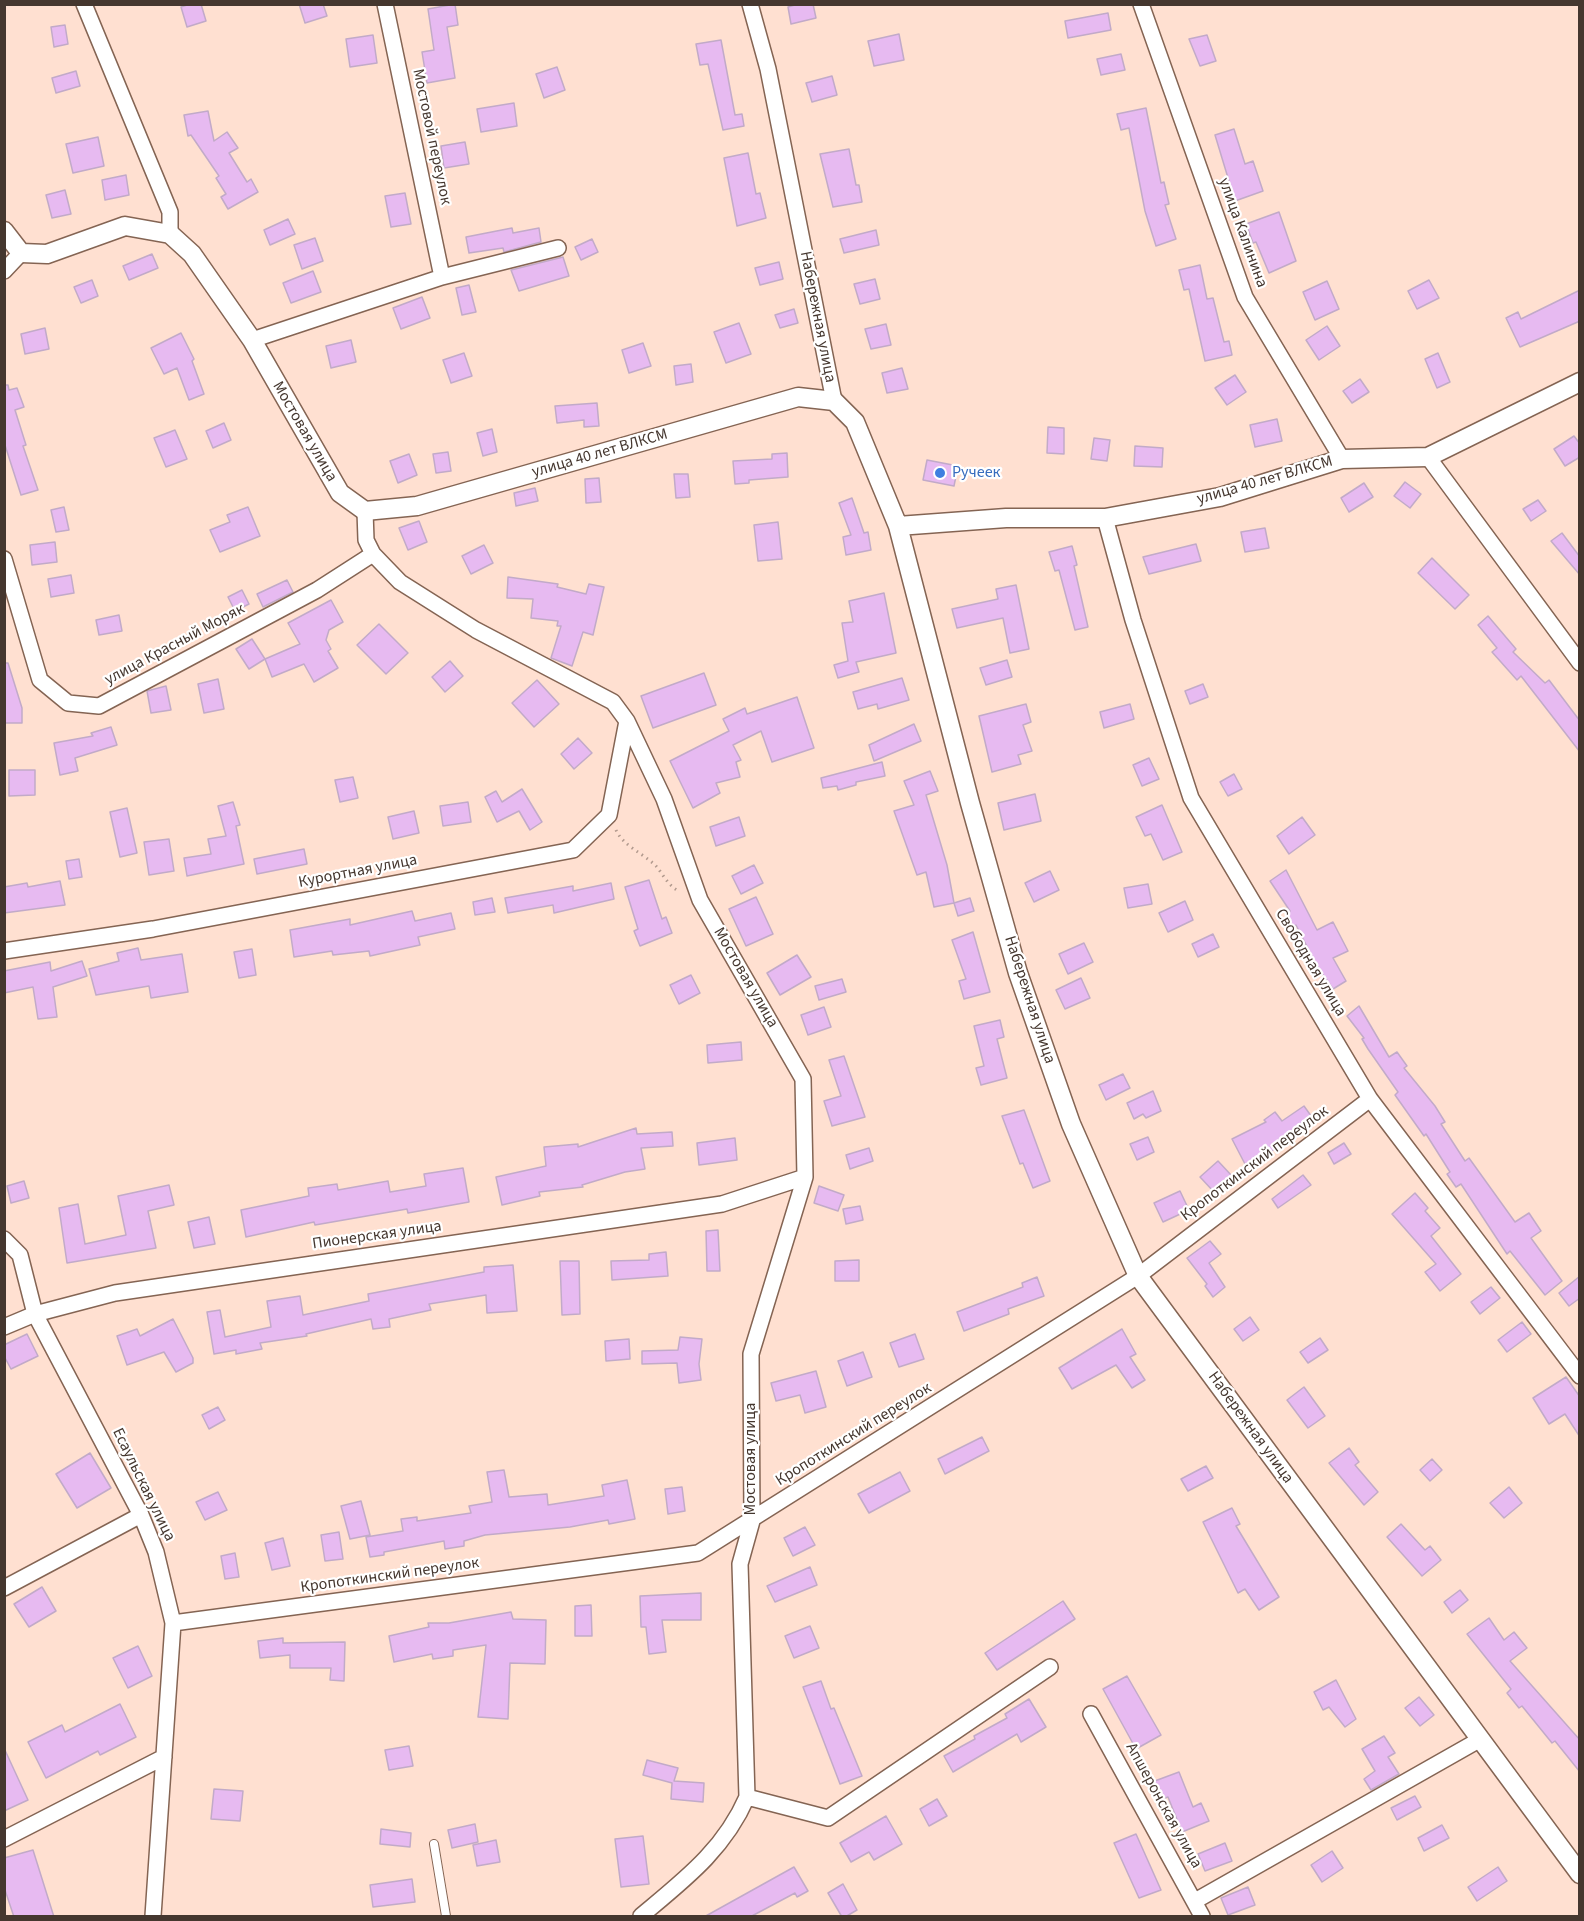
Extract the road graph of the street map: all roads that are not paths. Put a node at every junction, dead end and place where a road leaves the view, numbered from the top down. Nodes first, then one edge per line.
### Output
1 (84, 4) edge
2 (385, 4) edge
3 (750, 4) edge
4 (1141, 4) edge
5 (4, 231) edge
6 (170, 234) junction
7 (558, 248) dead end
8 (21, 253) junction
9 (4, 271) edge
10 (442, 277) junction
11 (252, 340) junction
12 (1580, 382) edge
13 (834, 401) junction
14 (1428, 457) junction
15 (1342, 459) junction
16 (365, 511) junction
17 (1105, 518) junction
18 (898, 526) junction
19 (373, 554) junction
20 (4, 559) edge
21 (1580, 663) edge
22 (627, 721) junction
23 (4, 951) edge
24 (1370, 1099) junction
25 (805, 1177) junction
26 (4, 1239) edge
27 (1138, 1276) junction
28 (34, 1314) junction
29 (4, 1327) edge
30 (1580, 1376) edge
31 (141, 1515) junction
32 (752, 1521) junction
33 (4, 1587) edge
34 (173, 1623) junction
35 (1050, 1667) dead end
36 (1090, 1714) dead end
37 (1479, 1740) junction
38 (164, 1757) junction
39 (747, 1797) junction
40 (4, 1839) edge
41 (434, 1844) dead end
42 (1580, 1874) edge
43 (1195, 1901) junction
44 (153, 1917) edge
45 (446, 1917) edge
46 (641, 1917) edge
47 (1202, 1917) edge

1 - 6 street
2 - 10 street, Мостовой переулок
3 - 13 street, Набережная улица
4 - 15 street, улица Калинина
5 - 8 street
6 - 8 street
6 - 11 street, Мостовая улица
7 - 10 street
8 - 9 street
10 - 11 street
11 - 16 street, Мостовая улица
12 - 14 street, улица 40 лет ВЛКСМ
13 - 16 street, улица 40 лет ВЛКСМ
13 - 18 street, Набережная улица
14 - 15 street, улица 40 лет ВЛКСМ
14 - 21 street
15 - 17 street, улица 40 лет ВЛКСМ
16 - 19 street, Мостовая улица
17 - 18 street, улица 40 лет ВЛКСМ
17 - 24 street, Свободная улица
18 - 27 street, Набережная улица
19 - 20 street, улица Красный Моряк
19 - 22 street, Мостовая улица
22 - 23 street, Курортная улица
22 - 25 street, Мостовая улица
24 - 27 street, Кропоткинский переулок
24 - 30 street, Свободная улица
25 - 28 street, Пионерская улица
25 - 32 street, Мостовая улица
26 - 28 street
27 - 32 street, Кропоткинский переулок
27 - 37 street, Набережная улица
28 - 29 street, Пионерская улица
28 - 31 street, Есаульская улица
31 - 33 street
31 - 34 street, Есаульская улица
32 - 34 street, Кропоткинский переулок
32 - 39 street, Мостовая улица
34 - 38 street, Есаульская улица
35 - 39 street
36 - 43 street, Апшеронская улица
37 - 42 street, Набережная улица
37 - 43 street
38 - 40 street
38 - 44 street, Есаульская улица
39 - 46 street, Мостовая улица
41 - 45 lane
43 - 47 street, Апшеронская улица

